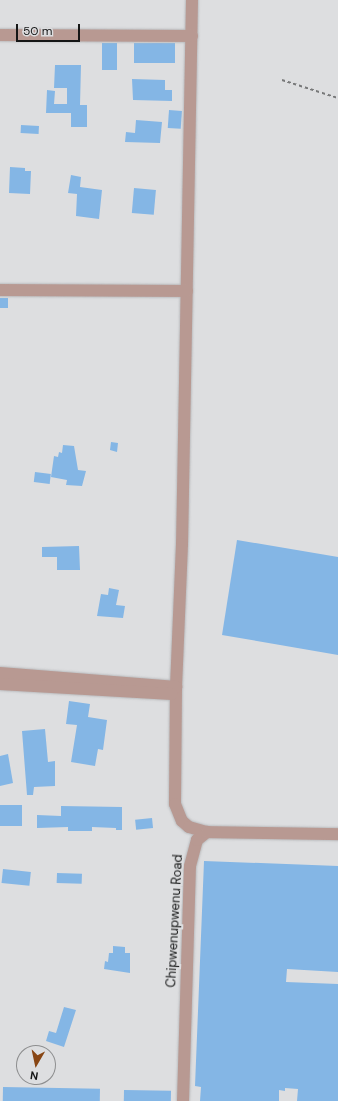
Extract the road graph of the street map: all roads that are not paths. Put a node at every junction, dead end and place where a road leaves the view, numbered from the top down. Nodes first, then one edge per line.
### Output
1 (192, 0) edge
2 (0, 35) edge
3 (192, 36) junction
4 (0, 290) edge
5 (187, 291) junction
6 (0, 673) edge
7 (0, 684) edge
8 (176, 690) junction
9 (207, 832) junction
10 (338, 834) edge
11 (182, 1101) edge

1 - 3 street
2 - 3 street
3 - 5 street
4 - 5 street
5 - 8 street
6 - 8 street
7 - 8 street
8 - 9 street
9 - 10 street
9 - 11 street, Chipwenupwenu Road

